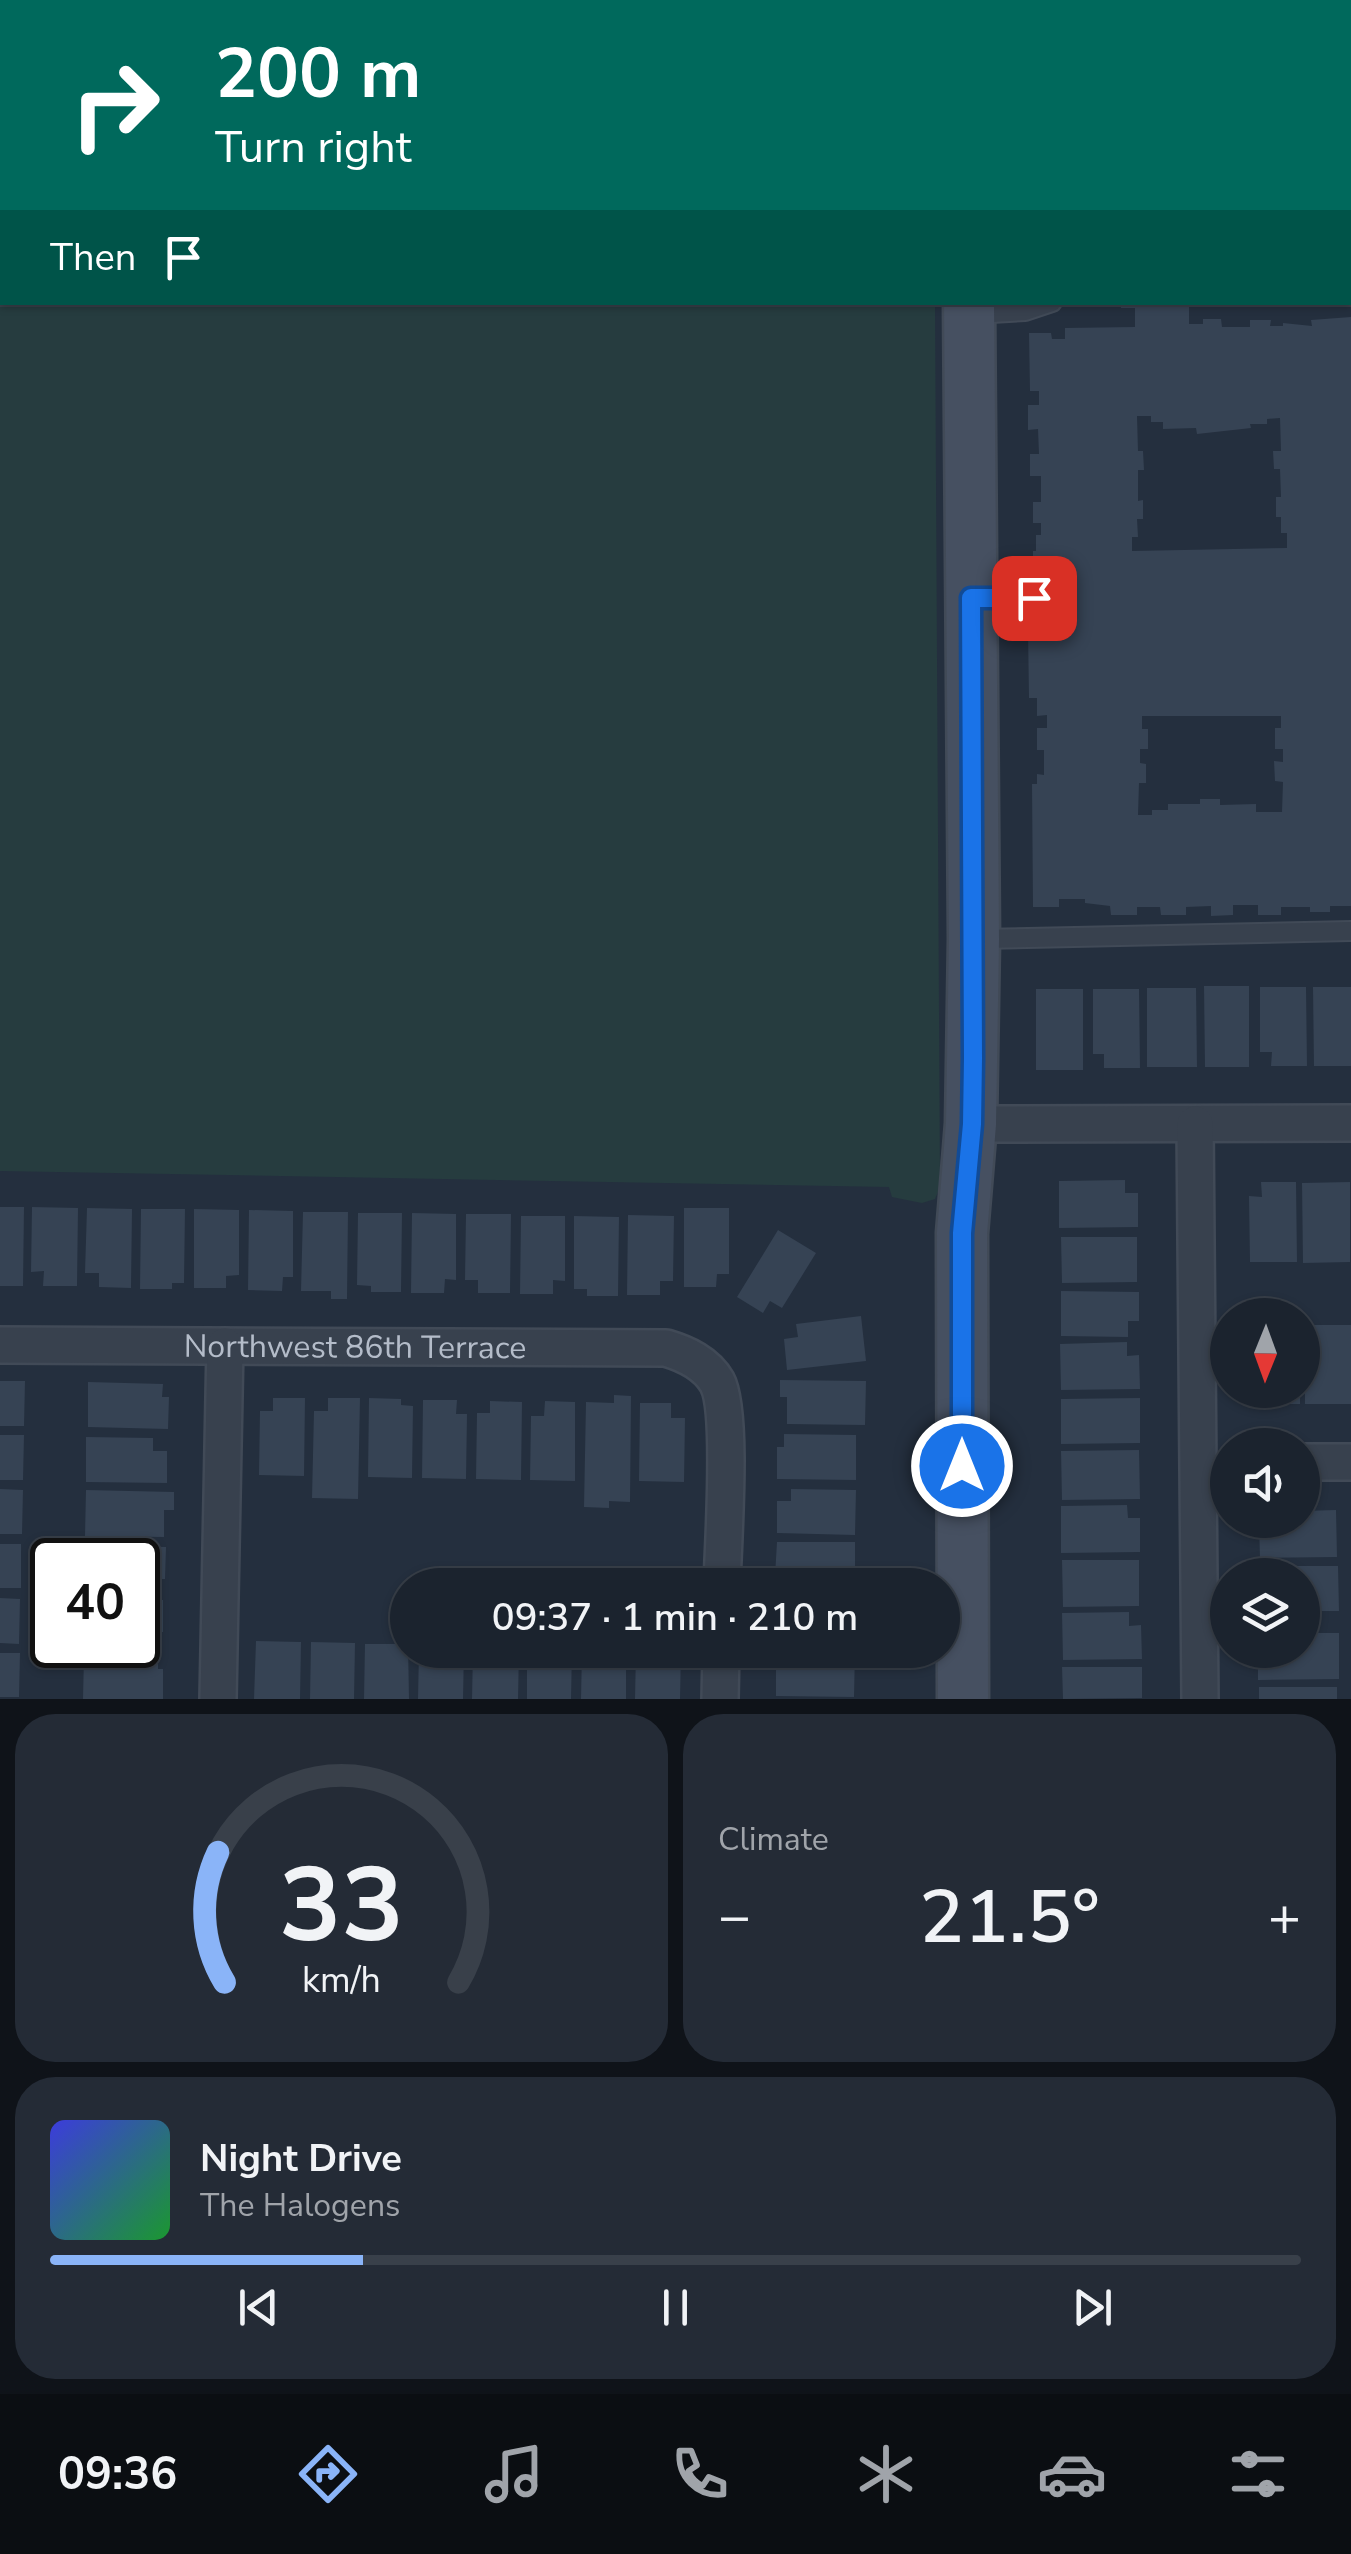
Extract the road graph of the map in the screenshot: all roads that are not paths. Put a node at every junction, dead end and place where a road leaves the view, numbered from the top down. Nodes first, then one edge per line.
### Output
1 (1043, 305) edge
2 (969, 308) edge
3 (971, 598) junction
4 (1034, 598) dead end
5 (1351, 931) edge
6 (974, 939) junction
7 (972, 1124) junction
8 (1195, 1124) junction
9 (1351, 1124) edge
10 (0, 1345) edge
11 (226, 1346) junction
12 (1211, 1428) edge
13 (1320, 1462) edge
14 (1351, 1462) edge
15 (1210, 1517) edge
16 (722, 1568) edge
17 (721, 1668) edge
18 (218, 1699) edge
19 (720, 1699) edge
20 (964, 1699) edge
21 (1200, 1699) edge

1 - 2 lane
2 - 3 street
3 - 4 lane
3 - 6 street
5 - 6 lane
6 - 7 street
7 - 8 street
7 - 20 street
8 - 9 street
8 - 12 street
10 - 11 street, Northwest 86th Terrace
11 - 16 street, Northwest 86th Terrace
11 - 18 street
13 - 14 street
15 - 21 street
17 - 19 street

